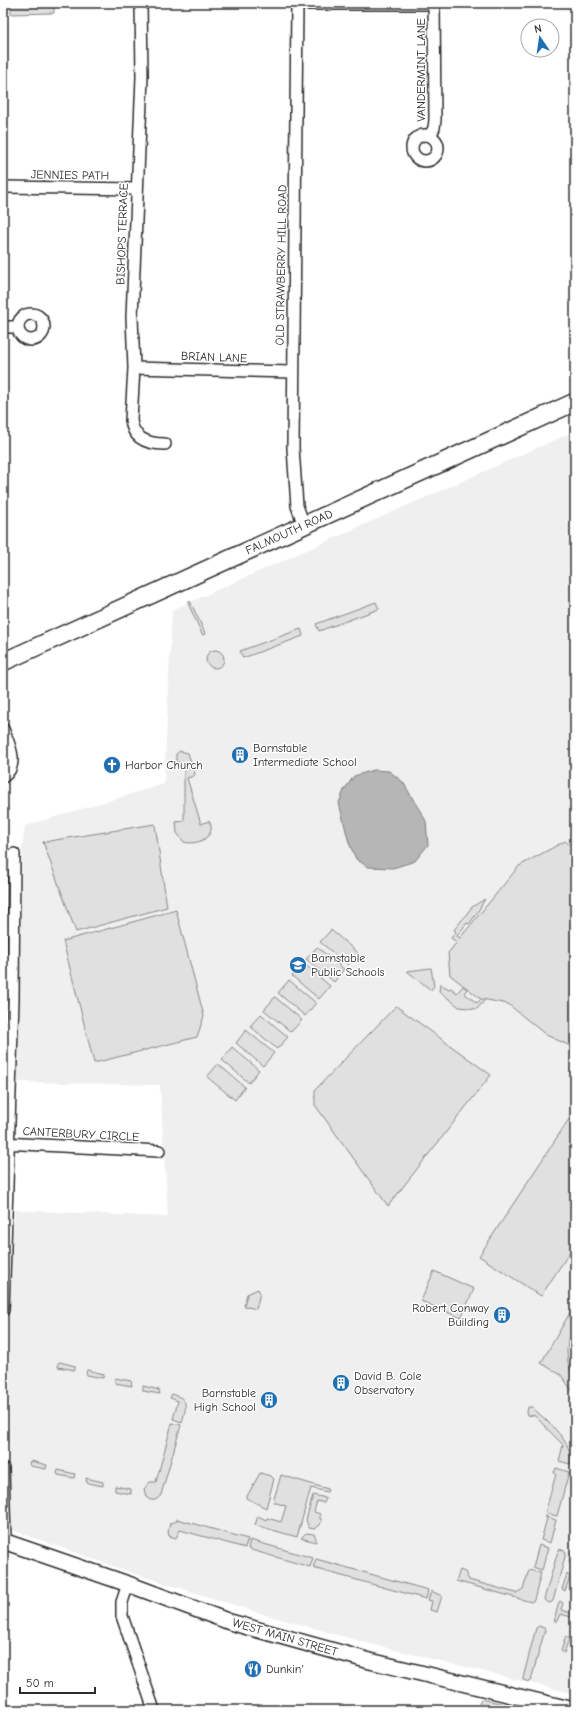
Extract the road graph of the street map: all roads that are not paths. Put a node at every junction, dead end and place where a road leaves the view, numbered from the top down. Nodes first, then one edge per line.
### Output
1 (140, 3) edge
2 (298, 3) edge
3 (434, 4) edge
4 (430, 136) dead end
5 (3, 187) edge
6 (137, 189) junction
7 (3, 327) edge
8 (18, 327) dead end
9 (134, 368) junction
10 (293, 372) junction
11 (575, 402) edge
12 (164, 444) dead end
13 (304, 525) junction
14 (3, 662) edge
15 (3, 729) edge
16 (3, 777) edge
17 (14, 854) dead end
18 (8, 994) edge
19 (6, 1143) edge
20 (159, 1151) dead end
21 (3, 1310) edge
22 (3, 1468) edge
23 (4, 1541) edge
24 (128, 1584) junction
25 (522, 1704) edge
26 (154, 1710) edge
27 (574, 1710) edge

1 - 6 street, BISHOPS TERRACE
2 - 3 street, VANDERMINT LANE
2 - 10 street, OLD STRAWBERRY HILL ROAD
3 - 4 street, VANDERMINT LANE
5 - 6 street, JENNIES PATH
6 - 9 street, BISHOPS TERRACE
7 - 8 street
9 - 10 street, BRIAN LANE
9 - 12 street, BISHOPS TERRACE
10 - 13 street, OLD STRAWBERRY HILL ROAD
11 - 13 main road, FALMOUTH ROAD
13 - 14 main road, FALMOUTH ROAD
15 - 16 street
17 - 18 street
18 - 19 street
19 - 20 street, CANTERBURY CIRCLE
19 - 21 street
22 - 23 street
23 - 24 main road, WEST MAIN STREET
24 - 25 main road, WEST MAIN STREET
24 - 26 street
25 - 27 main road, WEST MAIN STREET

